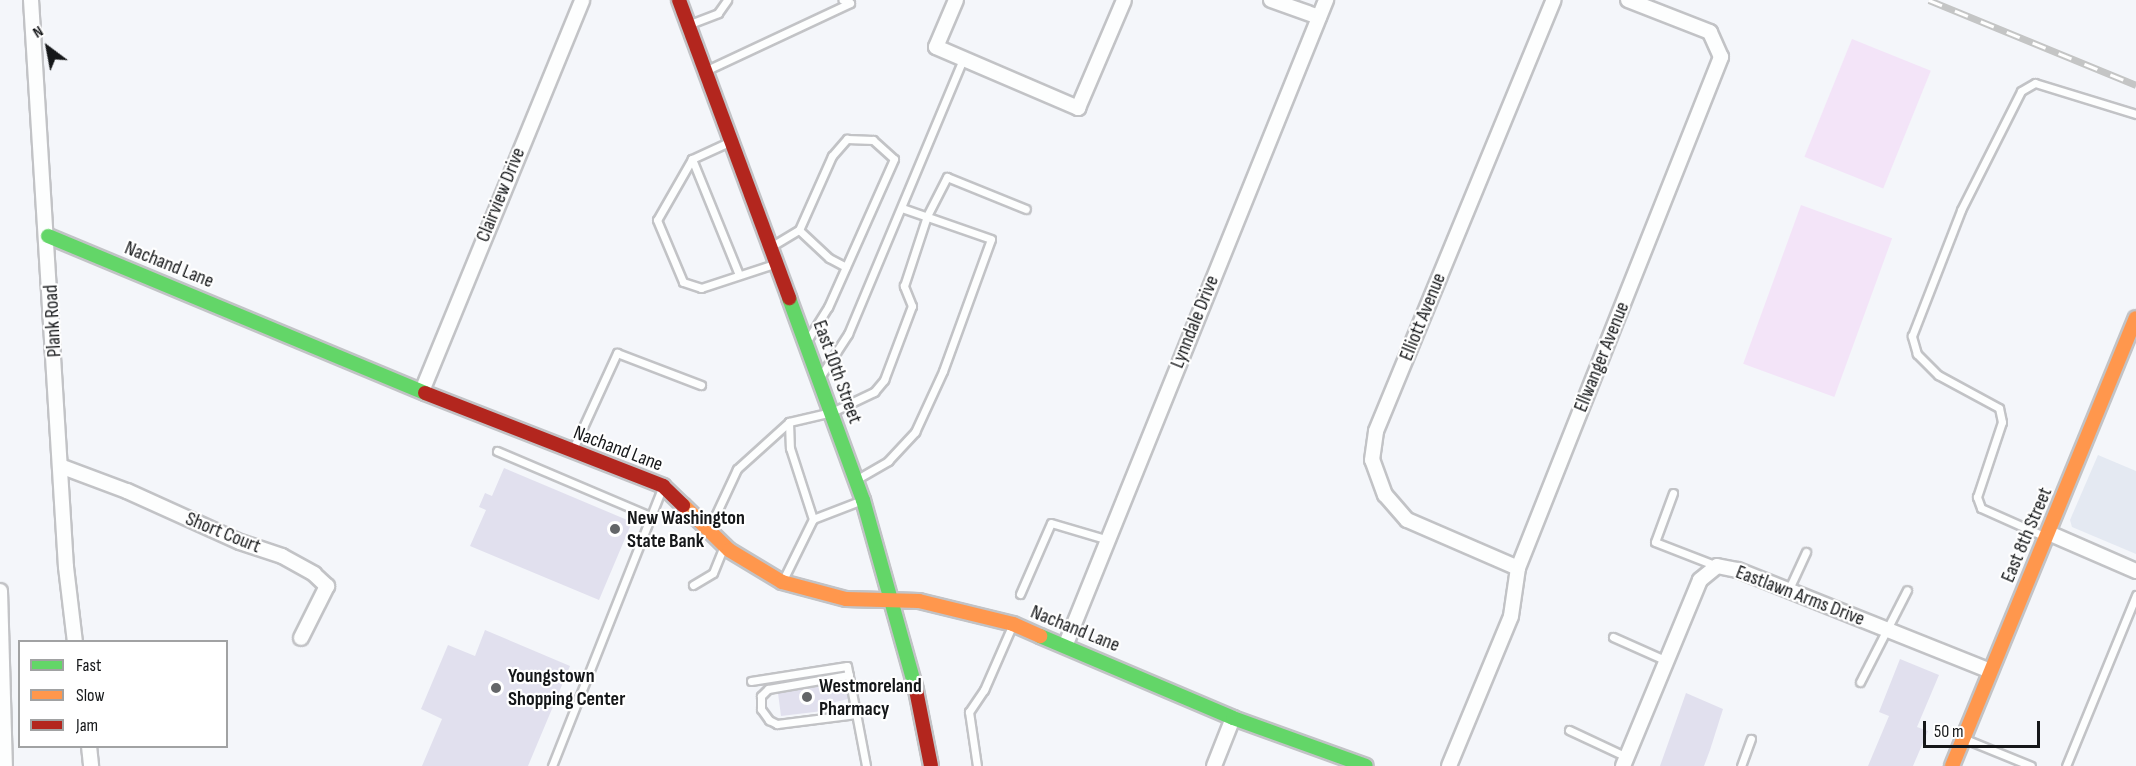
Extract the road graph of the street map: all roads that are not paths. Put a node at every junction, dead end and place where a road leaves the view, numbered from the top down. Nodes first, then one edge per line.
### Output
1 (31, 0) edge
2 (582, 0) edge
3 (679, 0) edge
4 (843, 0) edge
5 (956, 0) edge
6 (1124, 0) edge
7 (1270, 0) edge
8 (1326, 0) edge
9 (1554, 0) edge
10 (1628, 0) edge
11 (729, 1) edge
12 (1319, 17) junction
13 (688, 25) junction
14 (963, 59) junction
15 (705, 71) junction
16 (2136, 114) edge
17 (731, 141) junction
18 (692, 159) junction
19 (902, 208) junction
20 (1026, 209) dead end
21 (927, 216) junction
22 (799, 230) junction
23 (48, 236) junction
24 (770, 247) junction
25 (776, 263) junction
26 (846, 267) junction
27 (739, 275) junction
28 (2136, 318) edge
29 (806, 342) junction
30 (819, 379) junction
31 (701, 385) dead end
32 (422, 391) junction
33 (832, 412) junction
34 (789, 422) junction
35 (497, 451) dead end
36 (572, 452) junction
37 (60, 466) junction
38 (856, 480) junction
39 (663, 486) junction
40 (1673, 493) dead end
41 (862, 500) junction
42 (650, 516) junction
43 (813, 519) junction
44 (709, 529) junction
45 (2049, 536) junction
46 (1105, 539) junction
47 (729, 550) junction
48 (1806, 552) dead end
49 (1717, 566) junction
50 (1518, 568) junction
51 (2136, 571) edge
52 (782, 582) junction
53 (693, 585) dead end
54 (1907, 590) dead end
55 (0, 591) edge
56 (1788, 591) junction
57 (1020, 594) dead end
58 (2136, 596) edge
59 (895, 600) junction
60 (1013, 624) junction
61 (1886, 630) junction
62 (1613, 637) dead end
63 (301, 638) dead end
64 (75, 640) edge
65 (1066, 644) junction
66 (1667, 662) junction
67 (1990, 671) junction
68 (849, 675) junction
69 (752, 681) dead end
70 (1860, 682) dead end
71 (856, 714) junction
72 (1233, 718) junction
73 (1569, 730) dead end
74 (1963, 738) junction
75 (1751, 739) dead end
76 (88, 748) edge
77 (1625, 761) edge
78 (5, 766) edge
79 (91, 766) edge
80 (552, 766) edge
81 (866, 766) edge
82 (931, 766) edge
83 (977, 766) edge
84 (1214, 766) edge
85 (1365, 766) edge
86 (1449, 766) edge
87 (1741, 766) edge
88 (1952, 766) edge
89 (2031, 766) edge
90 (2066, 766) edge

1 - 23 street, Plank Road
2 - 32 street, Clairview Drive
3 - 13 street, East 10th Street
4 - 15 lane
5 - 14 street
6 - 14 street
7 - 12 street
8 - 12 street, Lynndale Drive
9 - 50 street, Elliott Avenue
10 - 50 street, Ellwanger Avenue
11 - 13 lane
12 - 46 street, Lynndale Drive
13 - 15 street, East 10th Street
14 - 19 lane
15 - 17 street, East 10th Street
16 - 45 lane
17 - 18 lane
17 - 24 street, East 10th Street
18 - 27 lane
18 - 27 lane
19 - 21 lane
19 - 30 lane
20 - 21 lane
21 - 33 lane
21 - 38 lane
22 - 24 lane
22 - 26 lane
22 - 26 lane
23 - 32 street, Nachand Lane
23 - 37 street, Plank Road
24 - 25 street, East 10th Street
25 - 27 lane
25 - 29 street, East 10th Street
26 - 29 lane
28 - 45 street, East 8th Street
29 - 30 street, East 10th Street
30 - 33 street, East 10th Street
31 - 36 lane
32 - 36 street, Nachand Lane
33 - 34 lane
33 - 38 street, East 10th Street
34 - 43 lane
34 - 44 lane
35 - 42 lane
36 - 39 street, Nachand Lane
37 - 63 street, Short Court
37 - 64 street, Plank Road
38 - 41 street, East 10th Street
39 - 42 lane
39 - 44 street, Nachand Lane
40 - 49 lane
41 - 43 lane
41 - 59 street, East 10th Street
42 - 80 lane
43 - 52 lane
44 - 47 street, Nachand Lane
45 - 51 street
45 - 67 street, East 8th Street
46 - 57 lane
46 - 65 street, Lynndale Drive
47 - 52 street, Nachand Lane
47 - 53 lane
48 - 56 lane
49 - 56 street, Eastlawn Arms Drive
49 - 66 street, Eastlawn Arms Drive
50 - 86 street, Ellwanger Avenue
52 - 59 street, Nachand Lane
54 - 61 lane
55 - 78 street
56 - 61 street, Eastlawn Arms Drive
58 - 90 lane
59 - 60 street, Nachand Lane
59 - 82 street, East 10th Street
60 - 65 street, Nachand Lane
60 - 83 lane
61 - 67 street, Eastlawn Arms Drive
61 - 70 lane
62 - 66 lane
65 - 72 street, Nachand Lane
66 - 77 street, Eastlawn Arms Drive
67 - 74 street, East 8th Street
68 - 69 lane
68 - 71 lane
68 - 71 lane
71 - 81 lane
72 - 84 street
72 - 85 street, Nachand Lane
73 - 77 lane
74 - 88 street, East 8th Street
74 - 89 lane
75 - 87 lane
76 - 79 street

